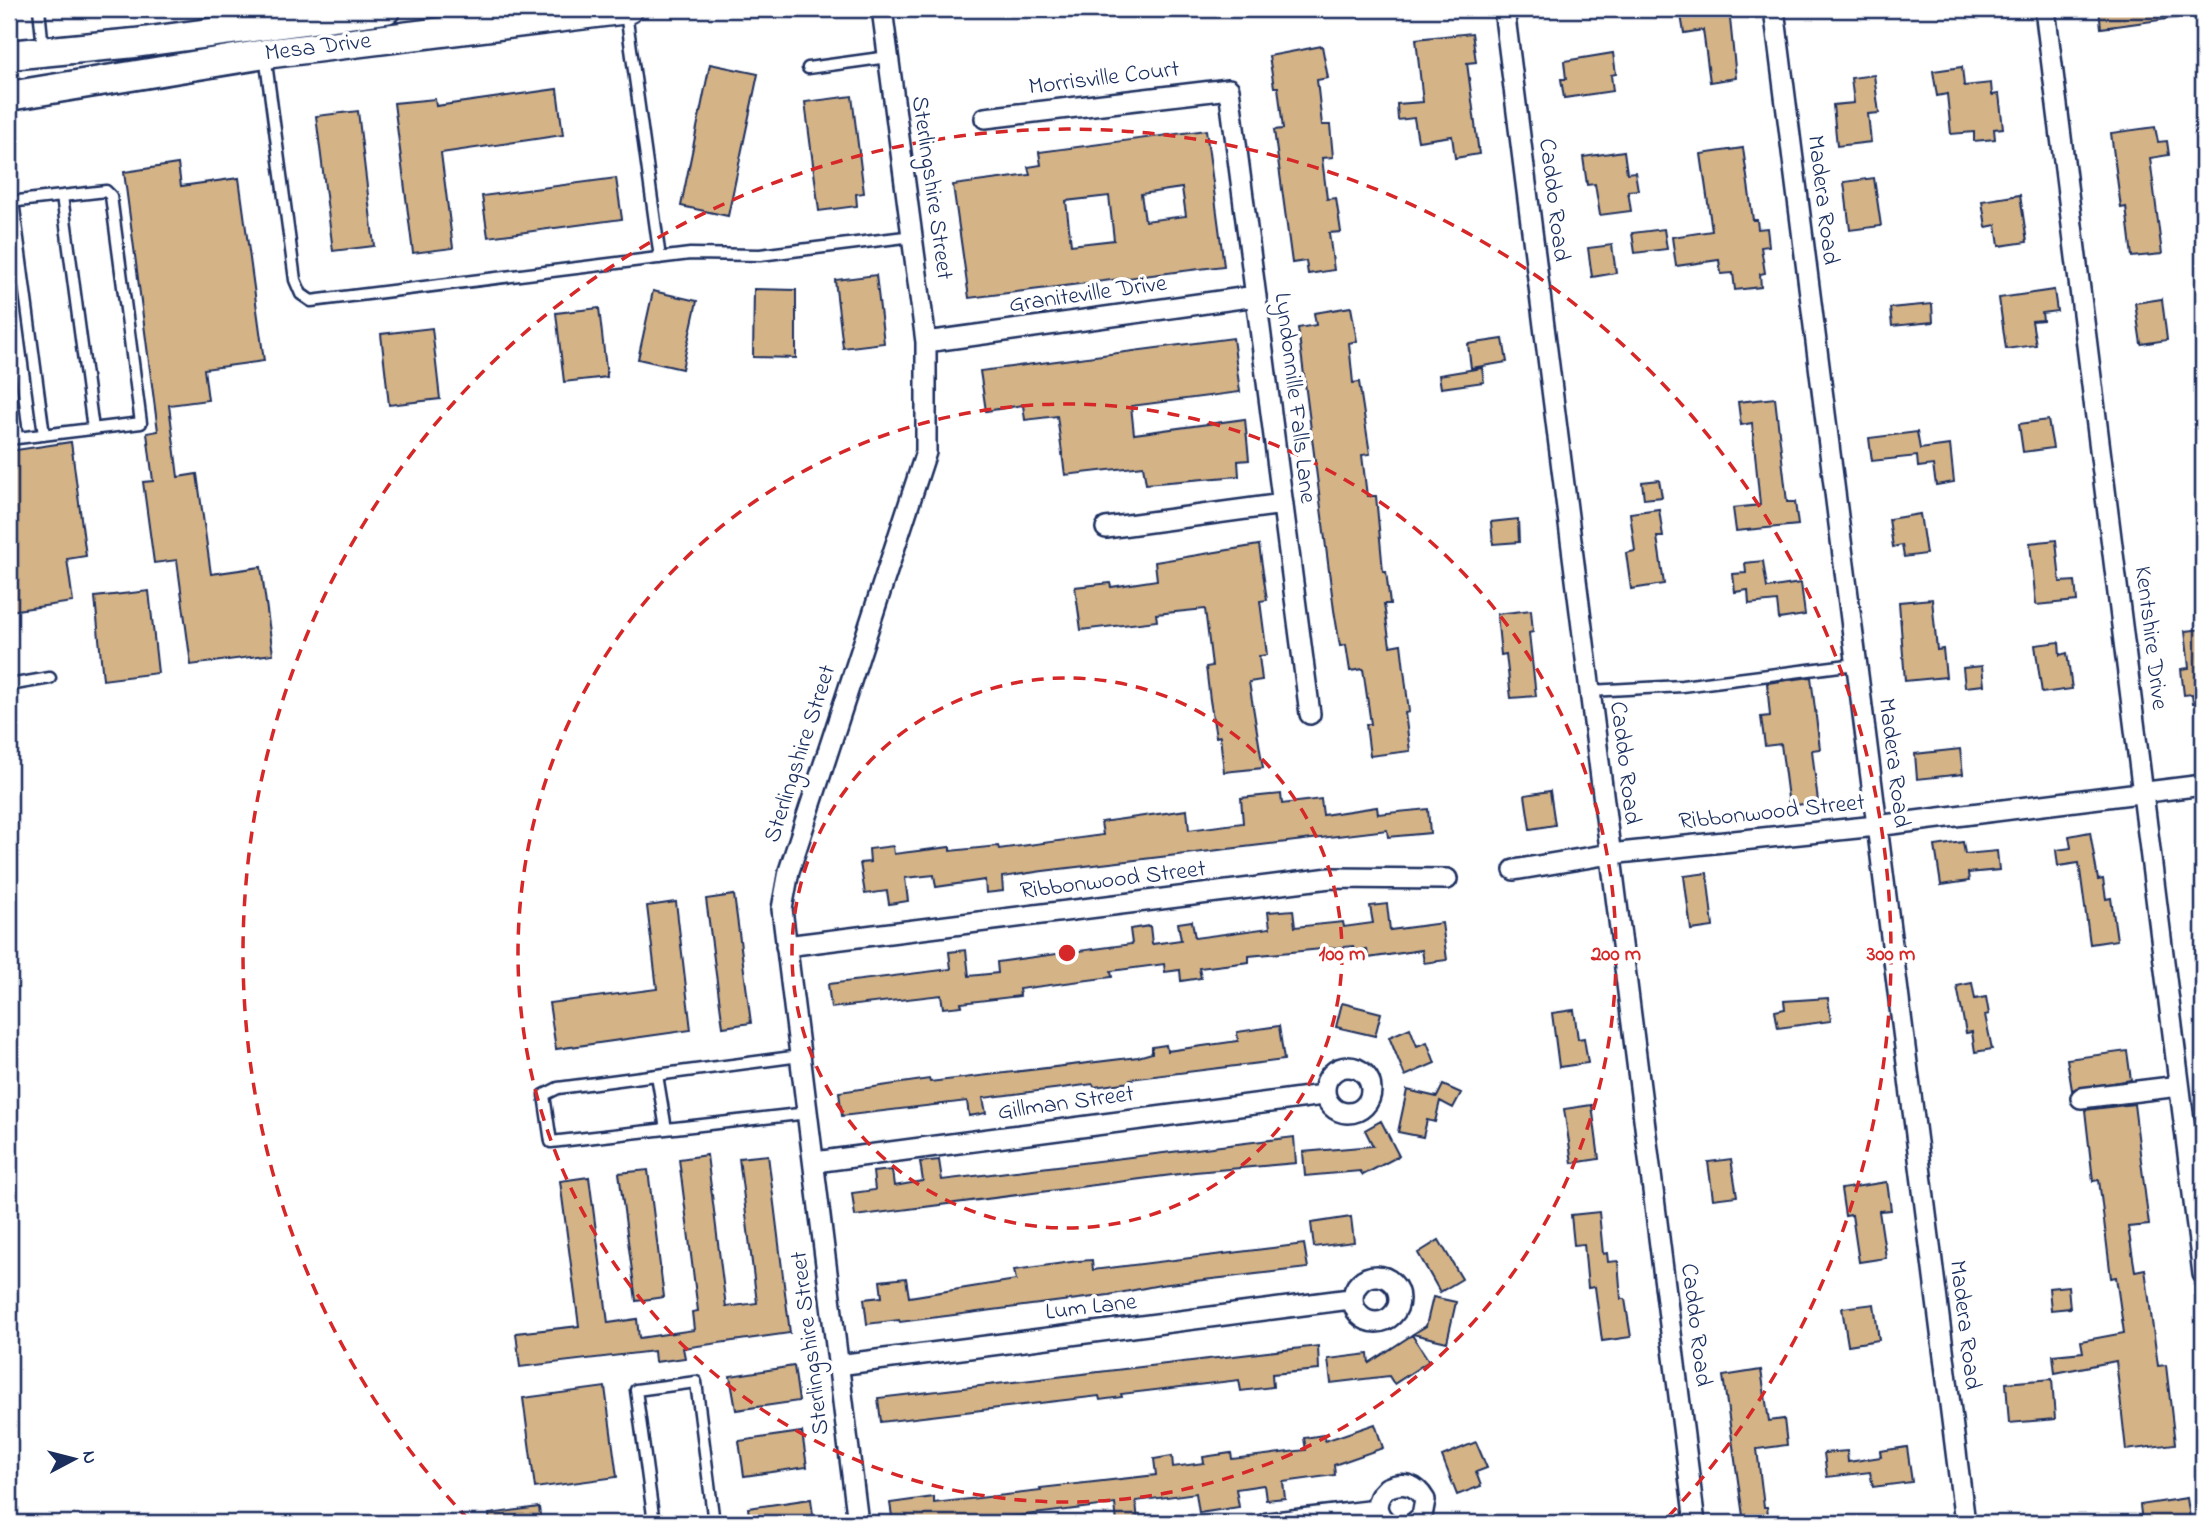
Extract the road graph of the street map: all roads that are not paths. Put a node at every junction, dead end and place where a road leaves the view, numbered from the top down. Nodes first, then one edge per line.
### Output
1 (39, 9) edge
2 (386, 9) edge
3 (627, 9) edge
4 (882, 9) edge
5 (1504, 9) edge
6 (1774, 9) edge
7 (2045, 9) edge
8 (258, 17) edge
9 (498, 17) edge
10 (44, 52) junction
11 (265, 54) junction
12 (9, 55) edge
13 (888, 57) junction
14 (808, 68) dead end
15 (1229, 89) joint
16 (9, 96) edge
17 (985, 118) dead end
18 (62, 195) junction
19 (11, 201) edge
20 (913, 236) junction
21 (660, 258) junction
22 (1256, 296) junction
23 (926, 342) junction
24 (9, 373) edge
25 (93, 429) junction
26 (44, 435) junction
27 (13, 439) edge
28 (1283, 504) junction
29 (1106, 528) dead end
30 (1856, 664) junction
31 (50, 678) dead end
32 (9, 685) edge
33 (1590, 691) junction
34 (1310, 714) dead end
35 (2203, 785) edge
36 (2145, 792) junction
37 (1876, 826) junction
38 (1610, 854) junction
39 (1514, 870) dead end
40 (1447, 879) dead end
41 (786, 946) junction
42 (800, 1056) junction
43 (657, 1075) junction
44 (2179, 1086) junction
45 (1323, 1095) dead end
46 (2081, 1098) dead end
47 (808, 1113) junction
48 (666, 1129) junction
49 (815, 1162) junction
50 (2203, 1274) edge
51 (1350, 1299) dead end
52 (838, 1365) junction
53 (1382, 1516) edge
54 (654, 1523) edge
55 (714, 1523) edge
56 (858, 1523) edge
57 (1267, 1523) edge
58 (1414, 1523) edge
59 (1695, 1523) edge
60 (1965, 1523) edge

1 - 10 lane
2 - 8 main road, Mesa Drive
3 - 9 main road, Mesa Drive
3 - 21 lane
4 - 13 street, Sterlingshire Street
5 - 33 street, Caddo Road
6 - 30 street, Madera Road
7 - 36 street, Kentshire Drive
8 - 10 main road, Mesa Drive
8 - 11 street
9 - 11 main road, Mesa Drive
10 - 12 main road, Mesa Drive
11 - 16 main road, Mesa Drive
11 - 21 lane
13 - 14 lane
13 - 20 street, Sterlingshire Street
15 - 17 street, Morrisville Court
15 - 22 street, Lyndonnille Falls Lane
18 - 19 lane
18 - 25 lane
18 - 25 lane
19 - 26 lane
20 - 21 lane
20 - 23 street, Sterlingshire Street
22 - 23 street, Graniteville Drive
22 - 28 street, Lyndonnille Falls Lane
23 - 41 street, Sterlingshire Street
24 - 27 lane
25 - 26 lane
26 - 27 lane
28 - 29 street
28 - 34 street, Lyndonnille Falls Lane
30 - 33 lane
30 - 37 street, Madera Road
31 - 32 lane
33 - 38 street, Caddo Road
35 - 36 street, Ribbonwood Street
36 - 37 street, Ribbonwood Street
36 - 44 street, Kentshire Drive
37 - 38 street, Ribbonwood Street
37 - 60 street, Madera Road
38 - 39 street, Ribbonwood Street
38 - 59 street, Caddo Road
40 - 41 street, Ribbonwood Street
41 - 42 street, Sterlingshire Street
42 - 43 lane
42 - 47 street, Sterlingshire Street
43 - 48 lane
43 - 48 lane
44 - 46 street
44 - 50 street, Kentshire Drive
45 - 49 street, Gillman Street
47 - 48 lane
47 - 49 street, Sterlingshire Street
49 - 52 street, Sterlingshire Street
51 - 52 street, Lum Lane
52 - 56 street, Sterlingshire Street
53 - 57 street
53 - 58 street
54 - 55 lane

